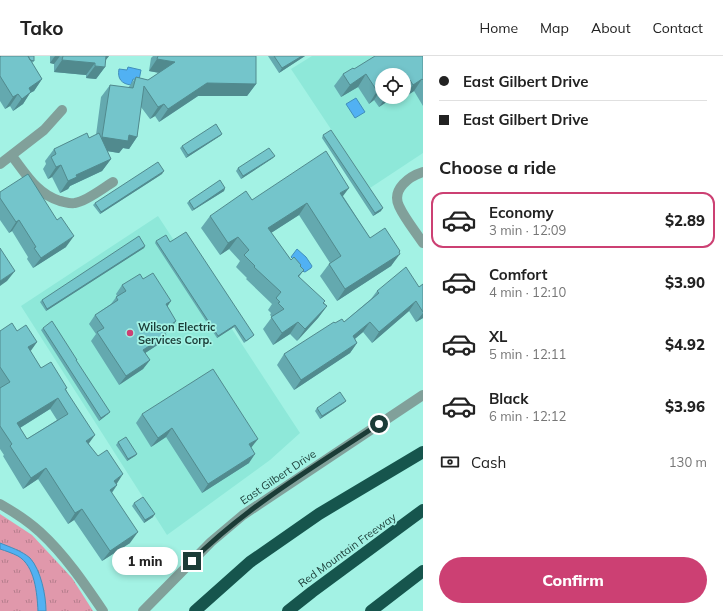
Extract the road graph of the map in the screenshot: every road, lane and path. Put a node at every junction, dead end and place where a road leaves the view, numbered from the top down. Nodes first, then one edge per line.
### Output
1 (62, 110) dead end
2 (12, 156) junction
3 (0, 164) edge
4 (423, 172) edge
5 (113, 182) dead end
6 (423, 244) edge
7 (423, 395) edge
8 (423, 452) edge
9 (0, 504) edge
10 (423, 510) edge
11 (423, 571) edge
12 (103, 611) edge
13 (143, 611) edge
14 (195, 611) edge
15 (288, 611) edge
16 (370, 611) edge

1 - 2 street
2 - 3 street
2 - 5 street
4 - 6 street
7 - 13 street, East Gilbert Drive
8 - 14 highway
9 - 12 street
10 - 15 highway, Red Mountain Freeway
11 - 16 highway

